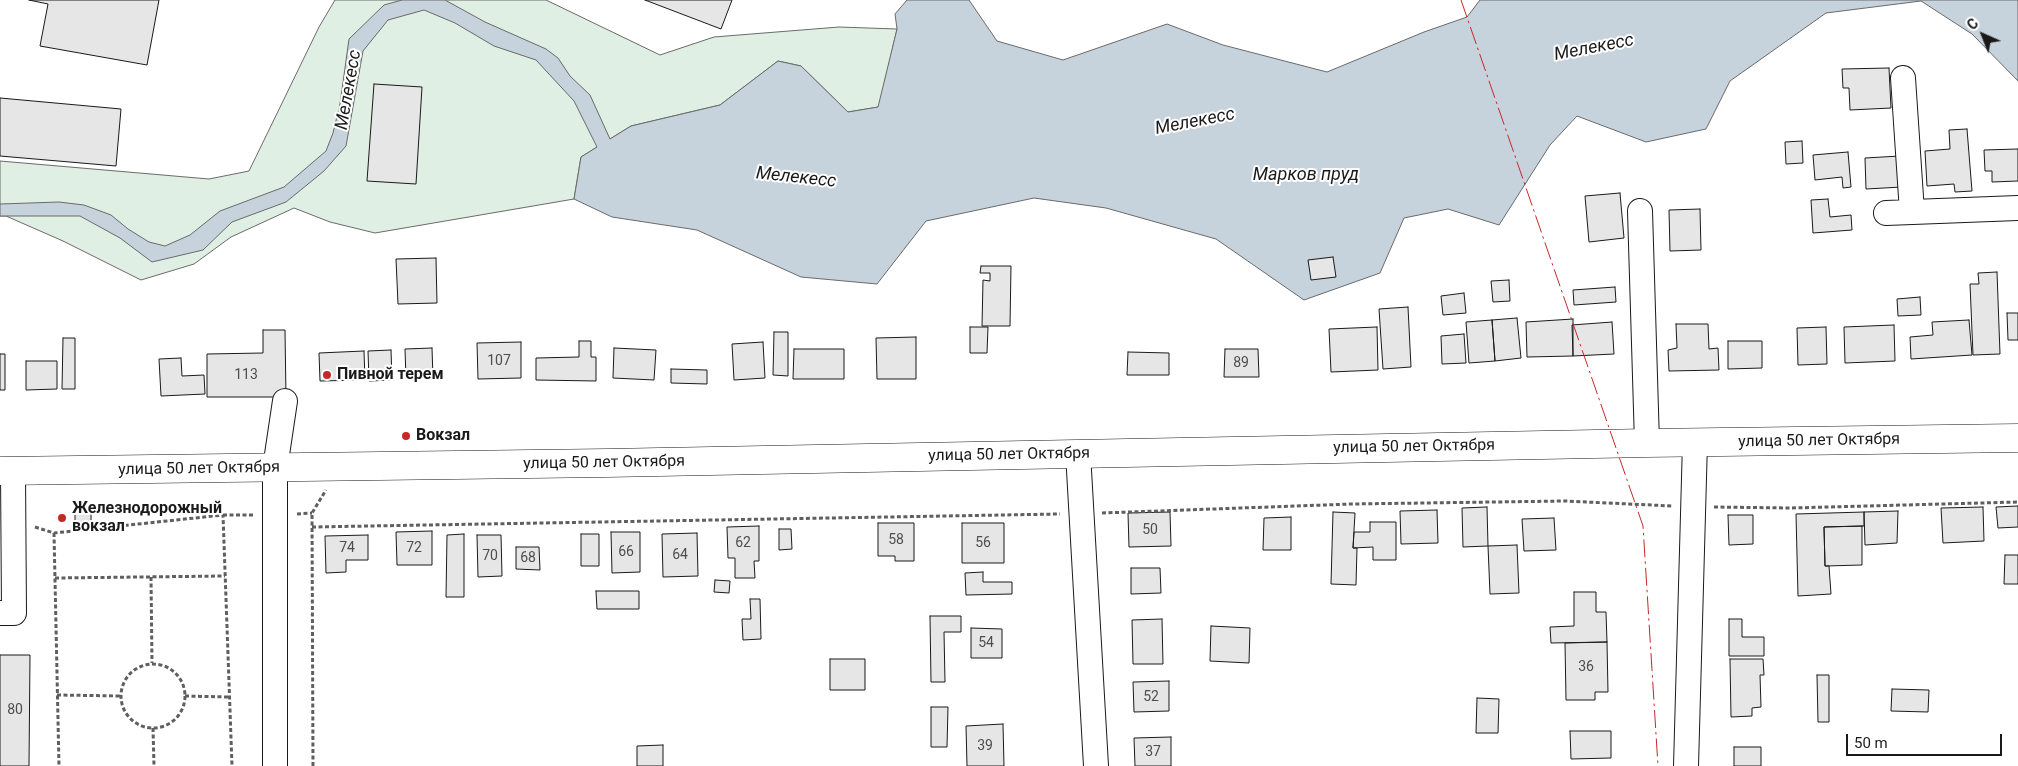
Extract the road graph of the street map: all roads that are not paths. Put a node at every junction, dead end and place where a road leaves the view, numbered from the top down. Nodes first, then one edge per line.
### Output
1 (1903, 78) dead end
2 (2018, 208) edge
3 (1640, 211) dead end
4 (1912, 212) junction
5 (1886, 213) dead end
6 (285, 401) dead end
7 (2018, 438) edge
8 (1695, 442) junction
9 (1647, 443) junction
10 (1078, 453) junction
11 (275, 468) junction
12 (6, 471) edge
13 (0, 613) edge
14 (275, 766) edge
15 (1096, 766) edge
16 (1686, 766) edge

1 - 4 street
2 - 4 street
3 - 9 street
4 - 5 street
6 - 11 street
7 - 8 main road, улица 50 лет Октября
8 - 9 main road, улица 50 лет Октября
8 - 16 street
9 - 10 main road, улица 50 лет Октября
10 - 11 main road, улица 50 лет Октября
10 - 15 street
11 - 12 main road, улица 50 лет Октября
11 - 14 street
12 - 13 street

